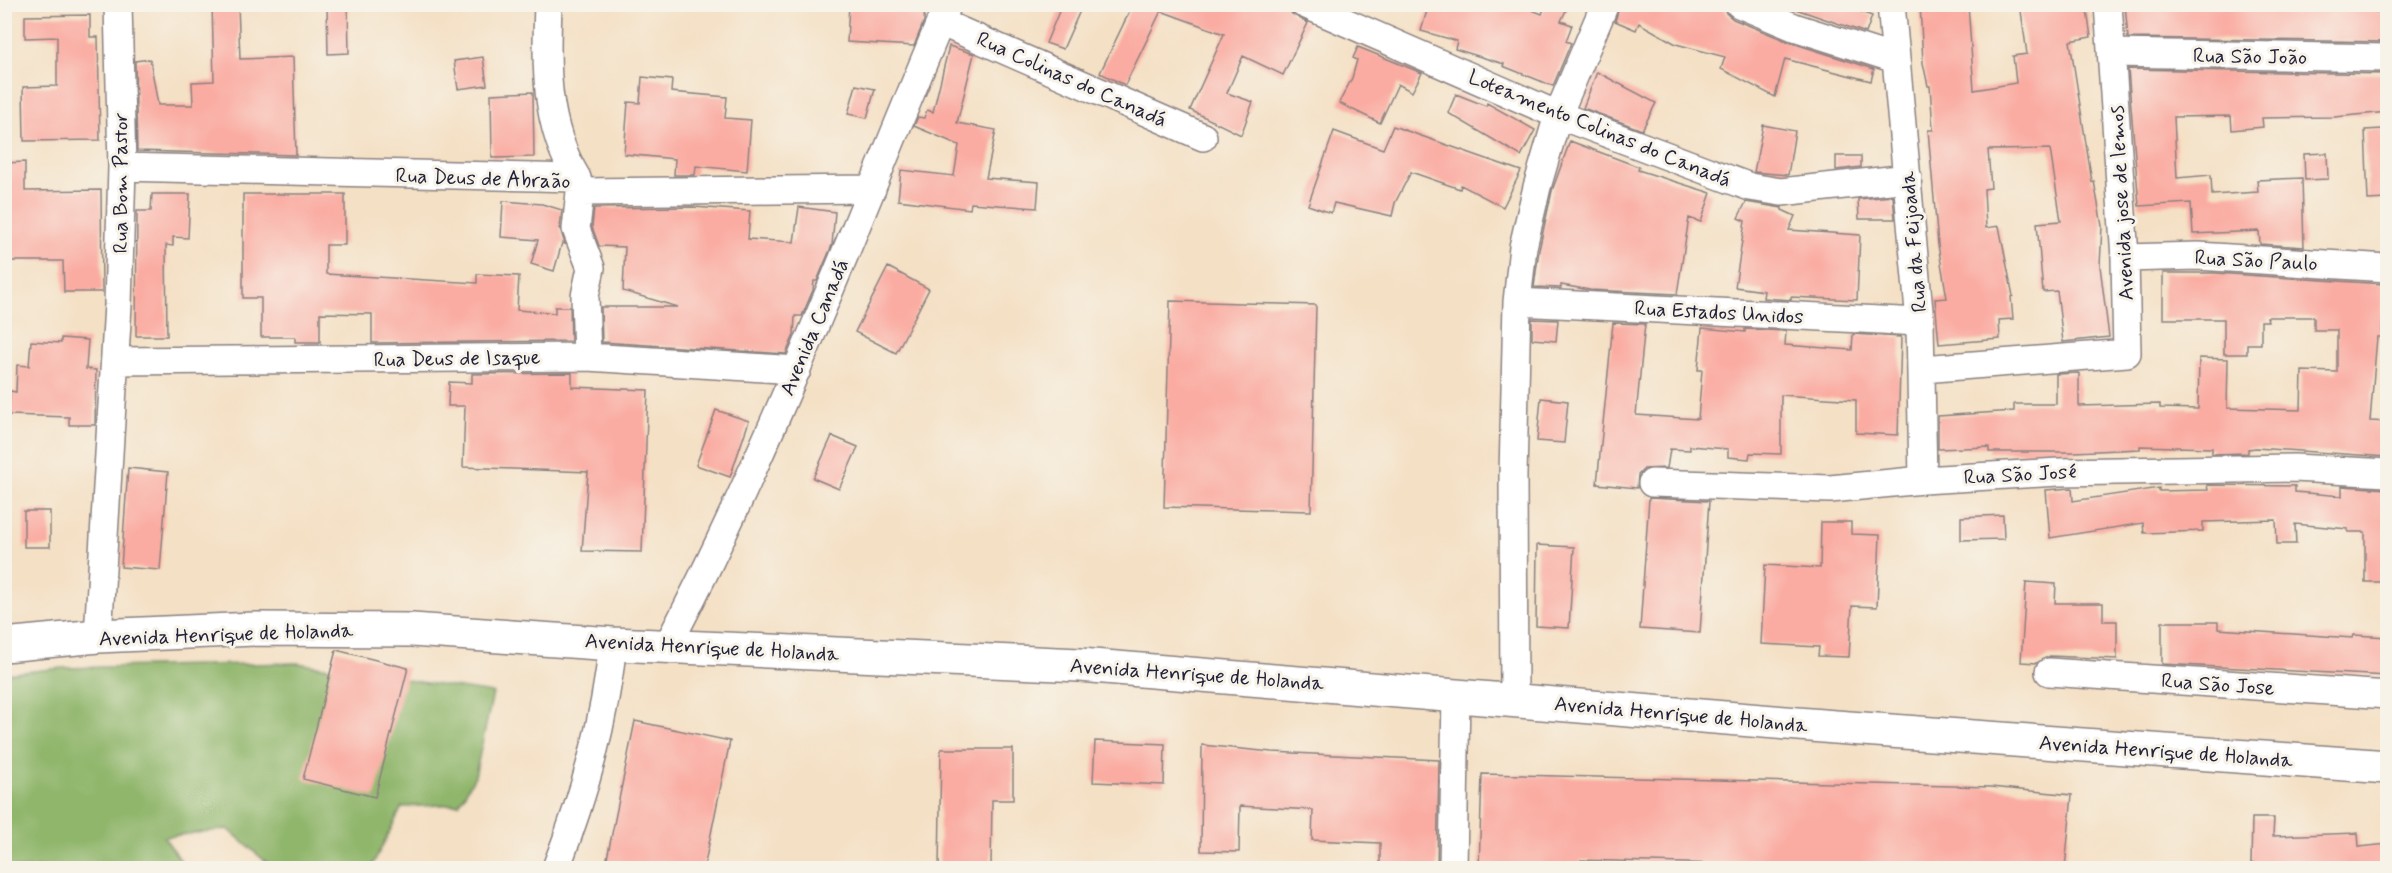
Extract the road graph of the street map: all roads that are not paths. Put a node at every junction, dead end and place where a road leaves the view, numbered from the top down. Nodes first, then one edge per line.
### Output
1 (118, 4) edge
2 (548, 4) edge
3 (1304, 4) edge
4 (1605, 4) edge
5 (1739, 4) edge
6 (1891, 4) edge
7 (2108, 4) edge
8 (944, 13) edge
9 (2112, 53) junction
10 (1895, 58) junction
11 (2388, 58) edge
12 (1558, 115) junction
13 (1203, 137) dead end
14 (122, 167) junction
15 (1908, 178) junction
16 (579, 185) junction
17 (872, 189) junction
18 (2125, 258) junction
19 (2388, 268) edge
20 (1517, 302) junction
21 (1920, 322) junction
22 (587, 357) junction
23 (116, 361) junction
24 (1922, 369) junction
25 (797, 370) junction
26 (2388, 473) edge
27 (1923, 480) junction
28 (1652, 483) dead end
29 (98, 636) junction
30 (613, 644) junction
31 (4, 645) edge
32 (668, 645) junction
33 (2049, 672) dead end
34 (1456, 695) junction
35 (2388, 695) edge
36 (1514, 700) junction
37 (2388, 767) edge
38 (556, 868) edge
39 (1453, 868) edge

1 - 14 street, Rua Bom Pastor
2 - 16 street
3 - 12 street, Loteamento Colinas do Canadá
4 - 12 street
5 - 10 street
6 - 10 street, Rua da Feijoada
7 - 9 street
8 - 13 street, Rua Colinas do Canadá
8 - 17 street, Avenida Canadá
9 - 11 street, Rua São João
9 - 18 street, Avenida jose de lemos
10 - 15 street, Rua da Feijoada
12 - 15 street, Loteamento Colinas do Canadá
12 - 20 street
14 - 16 street, Rua Deus de Abraão
14 - 23 street, Rua Bom Pastor
15 - 21 street, Rua da Feijoada
16 - 17 street, Rua Deus de Abraão
16 - 22 street
17 - 25 street, Avenida Canadá
18 - 19 street, Rua São Paulo
18 - 24 street, Avenida jose de lemos
20 - 21 street, Rua Estados Unidos
20 - 36 street
21 - 24 street, Rua da Feijoada
22 - 23 street, Rua Deus de Isaque
22 - 25 street, Rua Deus de Isaque
23 - 29 street, Rua Bom Pastor
24 - 27 street, Rua da Feijoada
25 - 32 street, Avenida Canadá
26 - 27 street, Rua São José
27 - 28 street, Rua São José
29 - 30 main road, Avenida Henrique de Holanda
29 - 31 main road, Avenida Henrique de Holanda
30 - 32 main road, Avenida Henrique de Holanda
30 - 38 street
32 - 34 main road, Avenida Henrique de Holanda
33 - 35 street, Rua São Jose
34 - 36 main road, Avenida Henrique de Holanda
34 - 39 street
36 - 37 main road, Avenida Henrique de Holanda

